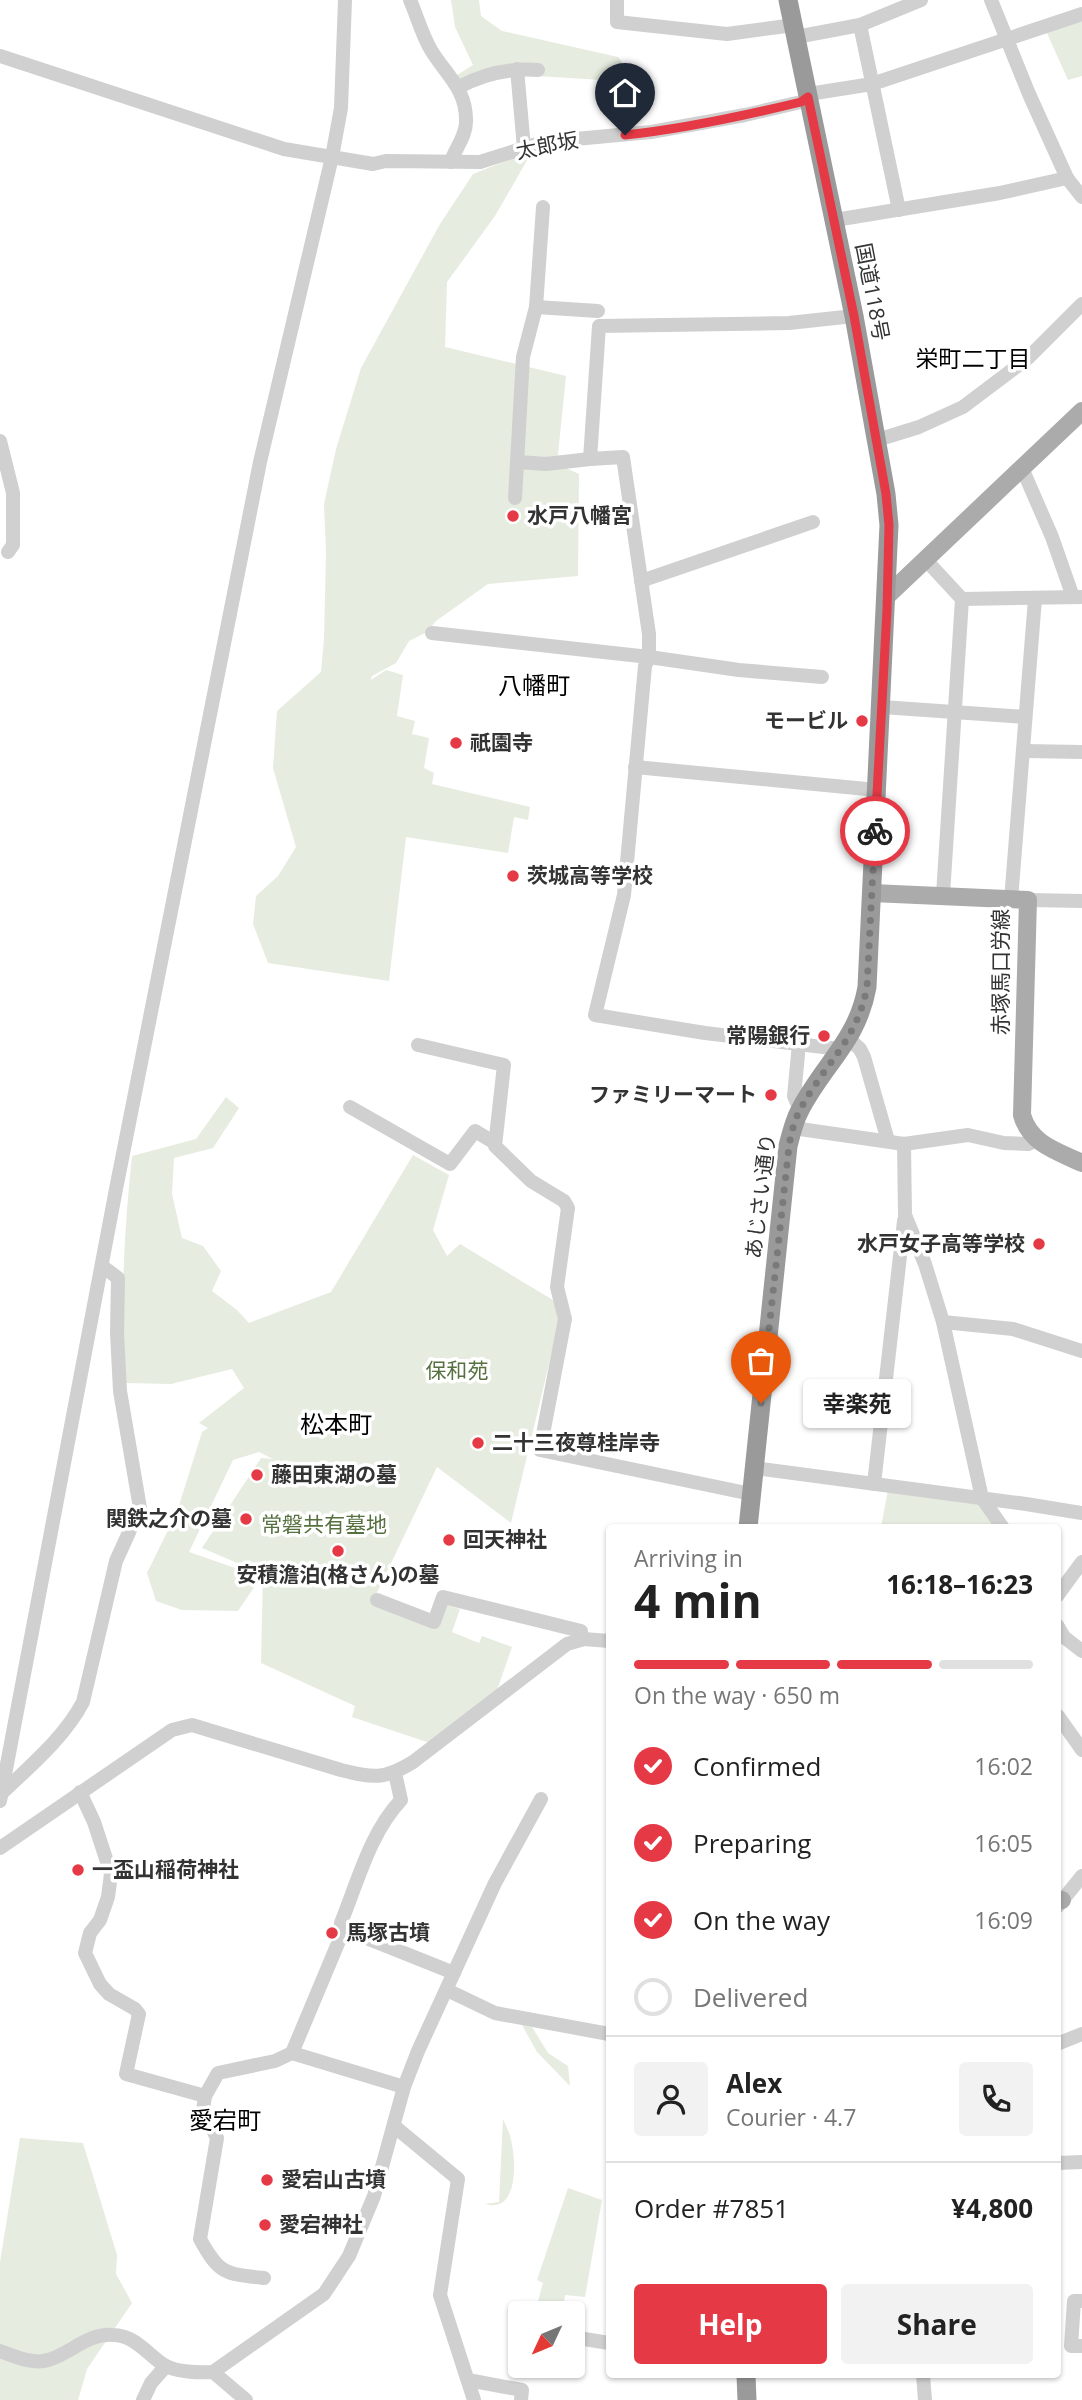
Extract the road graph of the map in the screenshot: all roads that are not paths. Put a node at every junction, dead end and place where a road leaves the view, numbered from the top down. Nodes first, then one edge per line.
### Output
1 (345, 0) edge
2 (410, 0) edge
3 (617, 0) edge
4 (788, 0) edge
5 (921, 0) edge
6 (992, 0) edge
7 (1082, 15) edge
8 (860, 25) junction
9 (795, 31) junction
10 (1007, 38) junction
11 (0, 56) edge
12 (517, 69) junction
13 (538, 70) dead end
14 (872, 84) junction
15 (458, 87) junction
16 (808, 97) junction
17 (524, 148) junction
18 (331, 157) junction
19 (451, 162) junction
20 (1067, 178) junction
21 (1082, 197) edge
22 (543, 207) dead end
23 (899, 210) junction
24 (835, 220) junction
25 (1082, 304) edge
26 (536, 307) junction
27 (598, 311) dead end
28 (854, 316) junction
29 (1082, 411) edge
30 (877, 440) junction
31 (0, 441) edge
32 (590, 459) junction
33 (518, 462) junction
34 (1022, 468) junction
35 (515, 498) dead end
36 (813, 522) dead end
37 (8, 552) dead end
38 (925, 559) junction
39 (641, 581) junction
40 (887, 596) junction
41 (1078, 597) edge
42 (962, 599) junction
43 (1035, 599) junction
44 (432, 633) dead end
45 (649, 657) junction
46 (822, 677) dead end
47 (882, 707) junction
48 (954, 711) junction
49 (1025, 717) junction
50 (1023, 751) junction
51 (1082, 752) edge
52 (635, 767) junction
53 (877, 790) junction
54 (872, 893) junction
55 (943, 895) junction
56 (1020, 900) junction
57 (1082, 901) edge
58 (799, 1044) junction
59 (844, 1044) junction
60 (418, 1045) dead end
61 (350, 1107) dead end
62 (796, 1119) junction
63 (888, 1140) junction
64 (1037, 1140) junction
65 (495, 1143) junction
66 (904, 1144) junction
67 (1082, 1163) edge
68 (905, 1215) junction
69 (102, 1266) junction
70 (943, 1322) junction
71 (1082, 1351) edge
72 (754, 1468) junction
73 (874, 1484) junction
74 (751, 1494) junction
75 (982, 1499) junction
76 (1082, 1513) edge
77 (748, 1524) edge
78 (1000, 1524) edge
79 (1082, 1562) edge
80 (1061, 1591) edge
81 (377, 1600) dead end
82 (1061, 1632) edge
83 (580, 1636) junction
84 (606, 1640) edge
85 (1082, 1651) edge
86 (1061, 1720) edge
87 (1082, 1750) edge
88 (395, 1773) junction
89 (80, 1792) junction
90 (1, 1798) edge
91 (541, 1799) dead end
92 (0, 1848) edge
93 (1082, 1876) edge
94 (1061, 1900) edge
95 (344, 1929) junction
96 (454, 1973) junction
97 (447, 1990) junction
98 (606, 2033) edge
99 (1082, 2034) edge
100 (1061, 2042) edge
101 (292, 2053) junction
102 (404, 2087) junction
103 (205, 2096) junction
104 (394, 2126) junction
105 (1082, 2162) edge
106 (1061, 2163) edge
107 (264, 2278) dead end
108 (1082, 2301) edge
109 (585, 2339) edge
110 (606, 2343) edge
111 (1082, 2346) edge
112 (0, 2351) edge
113 (166, 2366) junction
114 (213, 2372) junction
115 (746, 2378) edge
116 (923, 2378) edge
117 (468, 2380) junction
118 (143, 2400) edge
119 (246, 2400) edge
120 (474, 2400) edge
121 (521, 2400) edge
122 (747, 2400) edge
123 (925, 2400) edge

1 - 18 street
2 - 15 street
3 - 9 street
4 - 9 highway, 国道118号
5 - 8 street
6 - 10 street
7 - 10 street, 太郎坂
8 - 9 street
8 - 14 street
9 - 16 highway, 国道118号
10 - 14 street, 太郎坂
10 - 20 street
11 - 18 street, 太郎坂
12 - 13 street
12 - 15 street
12 - 17 street
14 - 16 street, 太郎坂
14 - 23 street
15 - 19 street
16 - 17 street, 太郎坂
16 - 24 highway, 国道118号
17 - 19 street, 太郎坂
18 - 19 street, 太郎坂
18 - 69 street
20 - 21 street
20 - 23 street
22 - 26 street
23 - 24 street
24 - 28 highway, 国道118号
25 - 30 street
26 - 27 street
26 - 33 street
28 - 30 highway, 国道118号
28 - 32 street
29 - 34 main road
30 - 40 highway, 国道118号
31 - 37 street
32 - 33 street
32 - 39 street
33 - 35 street
34 - 38 main road
34 - 41 street
36 - 39 street
38 - 40 main road
38 - 42 street
39 - 45 street
40 - 47 highway, あじさい通り
41 - 43 street
42 - 43 street
42 - 48 street
43 - 49 street
44 - 45 street
45 - 46 street
45 - 52 street
47 - 48 street
47 - 53 highway, あじさい通り
48 - 49 street
48 - 55 street
49 - 50 street
50 - 51 street
50 - 56 street
52 - 53 street
52 - 58 street
53 - 54 highway, あじさい通り
54 - 55 main road, 赤塚馬口労線
54 - 59 highway, あじさい通り
55 - 56 main road, 赤塚馬口労線
56 - 57 street
56 - 64 main road, 赤塚馬口労線
58 - 59 street
58 - 62 street
59 - 62 highway, あじさい通り
59 - 63 street
60 - 65 street
61 - 65 street
62 - 63 street
62 - 72 highway, あじさい通り
63 - 66 street
64 - 66 street
64 - 67 main road
65 - 74 street
66 - 68 street
68 - 70 street
68 - 73 street
69 - 90 street
69 - 90 street
70 - 71 street
70 - 75 street
72 - 73 street
72 - 74 highway, あじさい通り
73 - 75 street
74 - 77 highway, あじさい通り
75 - 76 street
75 - 78 street
79 - 80 street
81 - 83 street
82 - 85 street
83 - 84 street
83 - 88 street
86 - 87 street
88 - 89 street
88 - 95 street
89 - 92 street
89 - 103 street
91 - 96 street
93 - 94 street
95 - 96 street
95 - 101 street
96 - 97 street
97 - 98 street
97 - 102 street
99 - 100 street
101 - 102 street
101 - 103 street
102 - 104 street
103 - 107 street
104 - 114 street
104 - 117 street
105 - 106 street
108 - 111 street
109 - 110 street
112 - 113 street
113 - 114 street
113 - 118 street
114 - 119 street
115 - 122 highway
116 - 123 street
117 - 120 street
117 - 121 street

